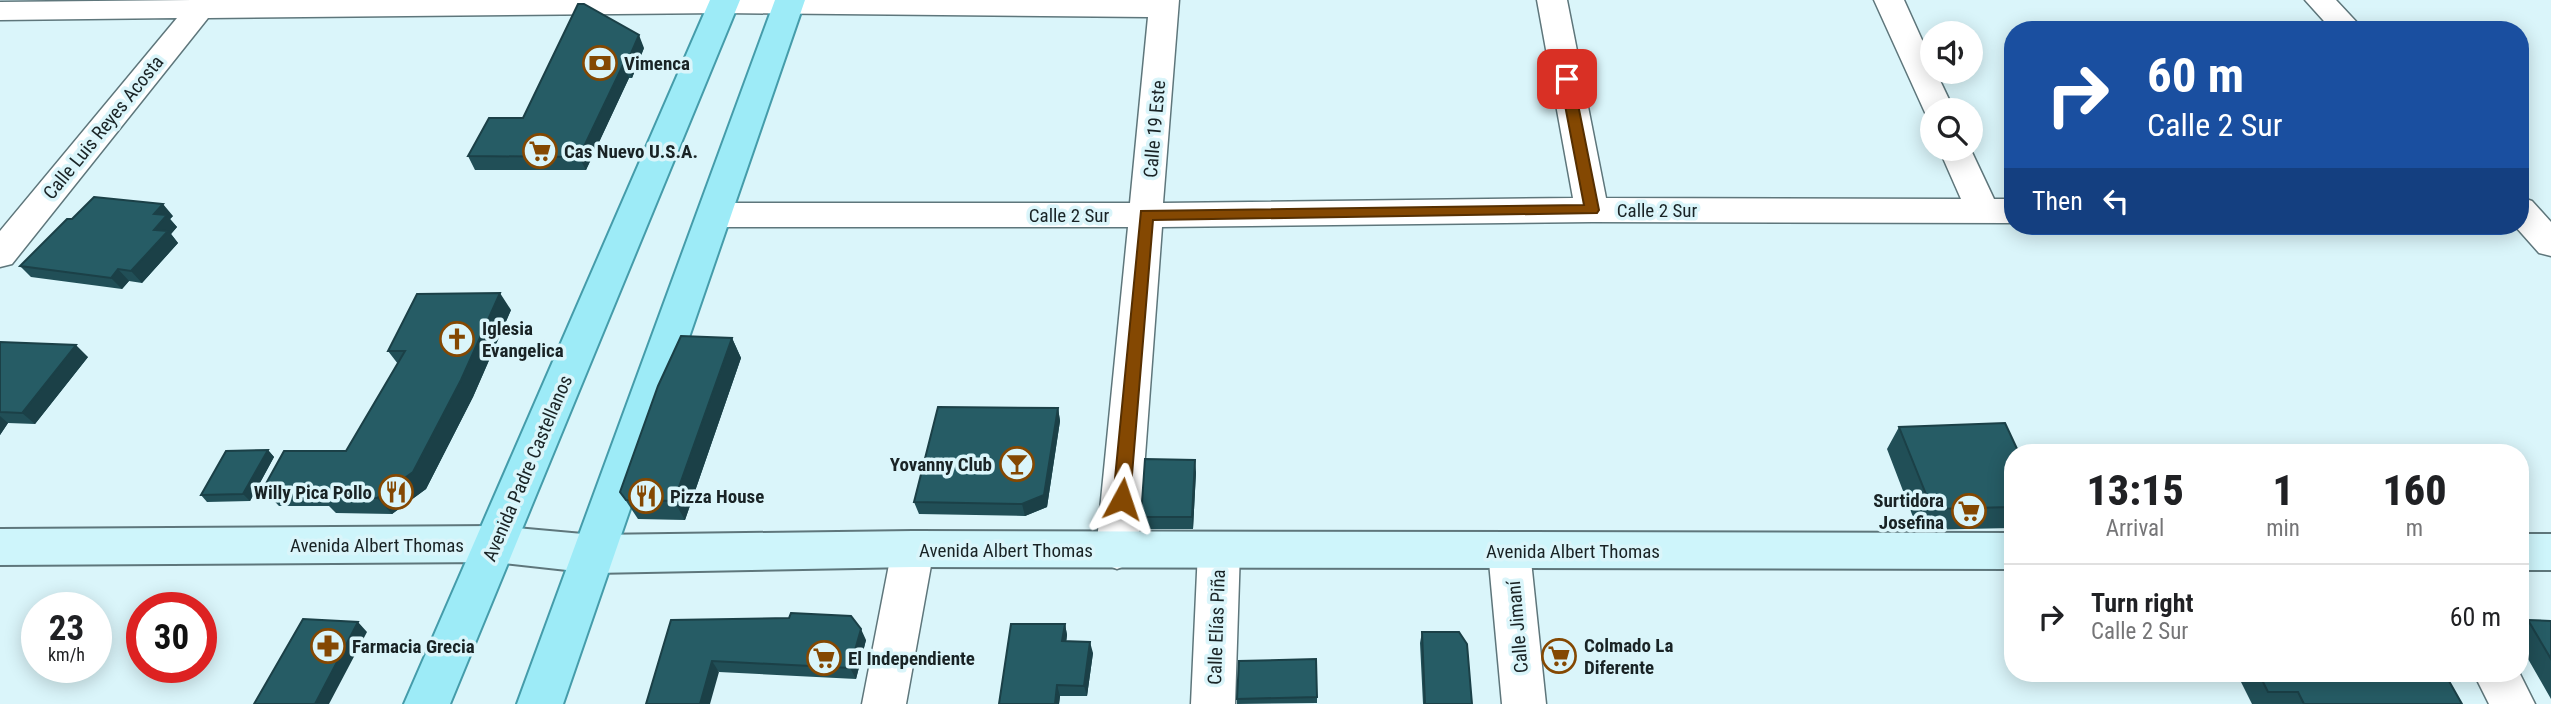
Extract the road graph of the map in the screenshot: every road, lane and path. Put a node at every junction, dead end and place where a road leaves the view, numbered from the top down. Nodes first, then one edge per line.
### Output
1 (1552, 0) edge
2 (1889, 0) edge
3 (2320, 0) edge
4 (724, 2) edge
5 (789, 2) edge
6 (1164, 4) edge
7 (203, 5) edge
8 (0, 11) edge
9 (2340, 21) edge
10 (1933, 98) edge
11 (1963, 161) edge
12 (1592, 210) junction
13 (1998, 211) edge
14 (714, 215) junction
15 (1147, 215) junction
16 (0, 255) edge
17 (495, 544) junction
18 (0, 547) edge
19 (913, 549) junction
20 (1219, 550) junction
21 (1117, 551) junction
22 (1510, 551) junction
23 (2004, 551) edge
24 (2529, 552) edge
25 (2551, 552) edge
26 (594, 554) junction
27 (2501, 682) edge
28 (427, 704) edge
29 (540, 704) edge
30 (884, 704) edge
31 (1213, 704) edge
32 (1524, 704) edge
33 (2514, 704) edge

1 - 12 street
2 - 10 street
3 - 9 street
4 - 5 street
4 - 7 street
4 - 17 main road, Avenida Padre Castellanos
5 - 6 street
5 - 14 main road
6 - 15 street, Calle 19 Este
7 - 8 street
7 - 16 street, Calle Luis Reyes Acosta
11 - 13 street
12 - 13 street, Calle 2 Sur
12 - 15 street, Calle 2 Sur
14 - 15 street, Calle 2 Sur
14 - 26 main road
15 - 21 street, Calle 19 Este
17 - 18 main road, Avenida Albert Thomas
17 - 26 main road, Avenida Albert Thomas
17 - 28 main road, Avenida Padre Castellanos
19 - 21 main road, Avenida Albert Thomas
19 - 26 main road, Avenida Albert Thomas
19 - 30 street
20 - 21 main road, Avenida Albert Thomas
20 - 22 main road, Avenida Albert Thomas
20 - 31 street, Calle Elías Piña
22 - 23 main road, Avenida Albert Thomas
22 - 32 street, Calle Jimaní
24 - 25 main road
26 - 29 main road
27 - 33 street

